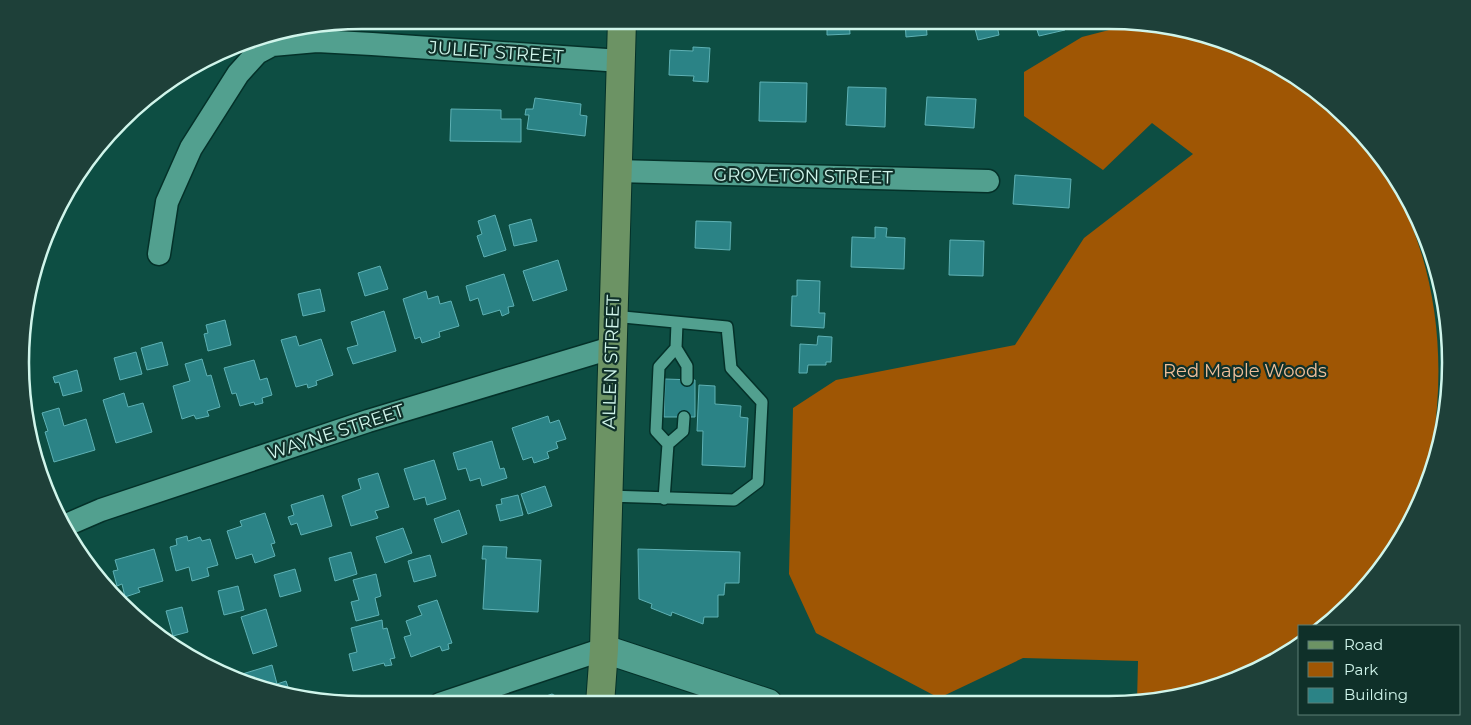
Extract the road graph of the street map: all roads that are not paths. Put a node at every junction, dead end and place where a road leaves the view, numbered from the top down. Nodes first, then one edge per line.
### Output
1 (622, 29) edge
2 (621, 61) junction
3 (617, 171) junction
4 (988, 181) dead end
5 (160, 254) dead end
6 (612, 316) junction
7 (677, 322) junction
8 (611, 348) junction
9 (676, 348) junction
10 (687, 380) dead end
11 (684, 417) dead end
12 (668, 444) junction
13 (608, 496) junction
14 (664, 499) junction
15 (70, 523) edge
16 (604, 649) junction
17 (474, 696) edge
18 (601, 696) edge
19 (747, 696) edge

1 - 2 main road, ALLEN STREET
2 - 3 main road, ALLEN STREET
2 - 5 street, JULIET STREET
3 - 4 street, GROVETON STREET
3 - 6 main road, ALLEN STREET
6 - 7 lane
6 - 8 main road, ALLEN STREET
7 - 9 lane
7 - 14 lane
8 - 13 main road, ALLEN STREET
8 - 15 street, WAYNE STREET
9 - 10 lane
9 - 12 lane
11 - 12 lane
12 - 14 lane
13 - 14 lane
13 - 16 main road, ALLEN STREET
16 - 17 street
16 - 18 main road, ALLEN STREET
16 - 19 street

